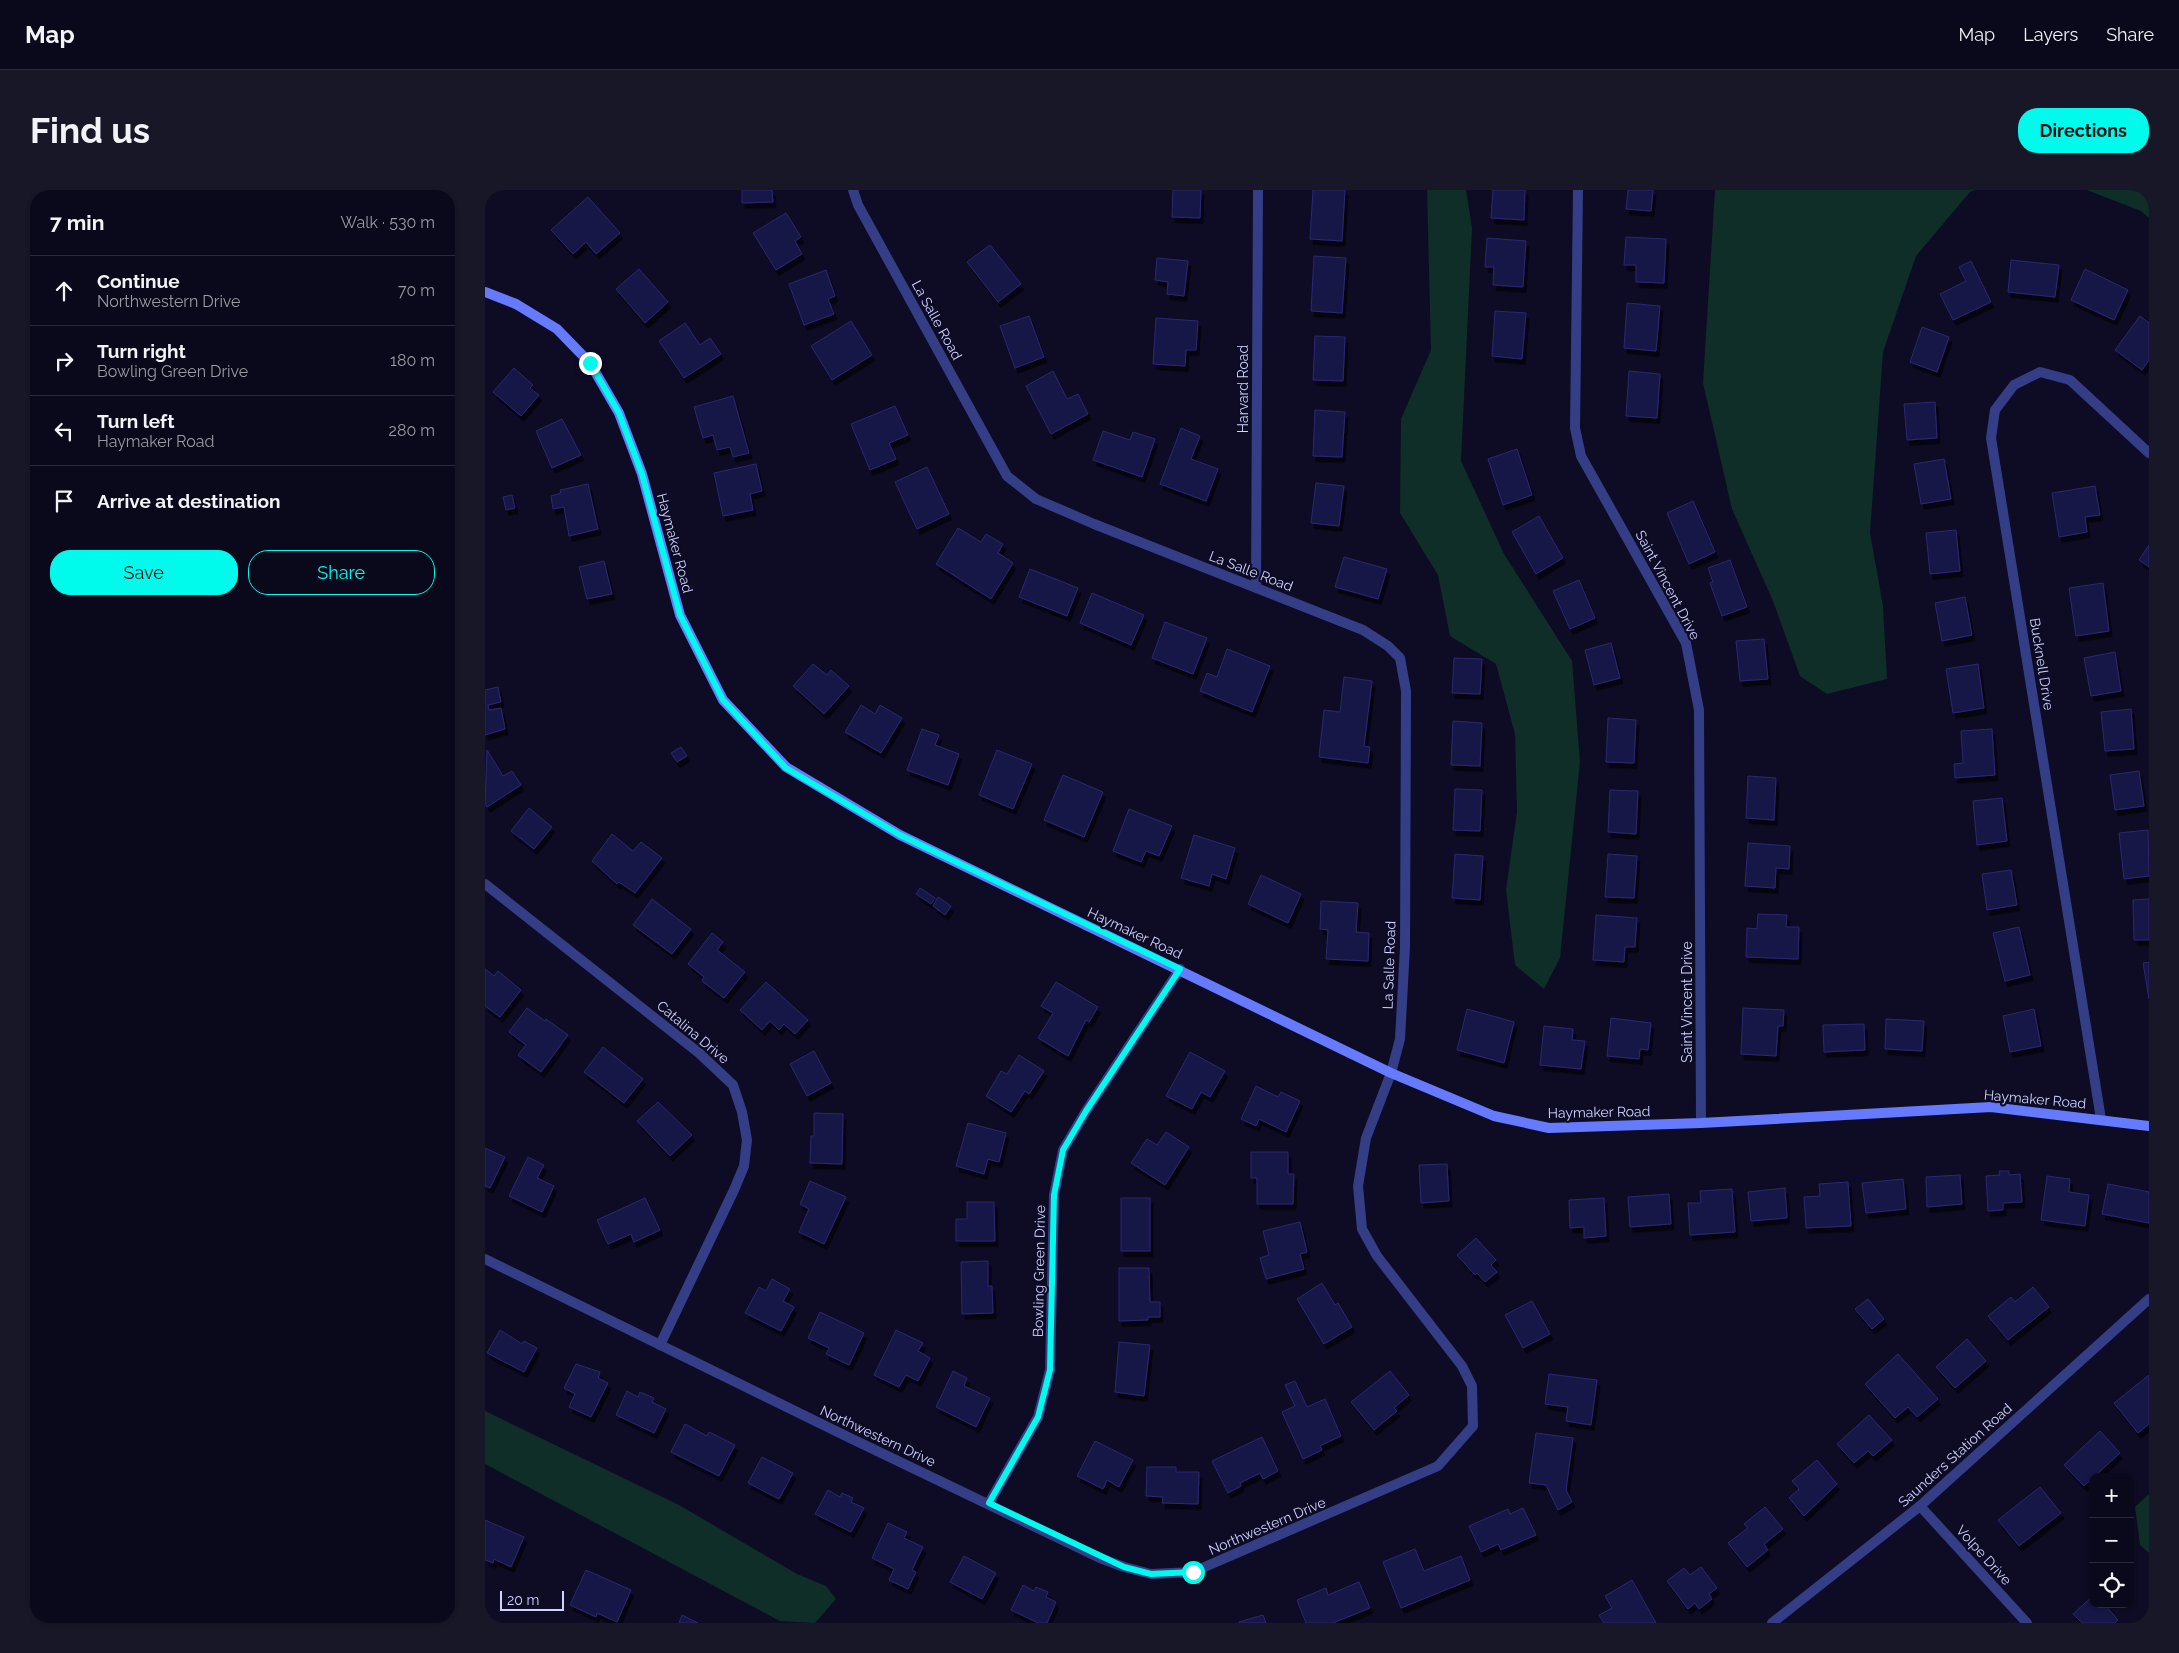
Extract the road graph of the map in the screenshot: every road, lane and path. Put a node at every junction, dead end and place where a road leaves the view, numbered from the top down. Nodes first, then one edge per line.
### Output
1 (853, 190) edge
2 (1258, 190) edge
3 (1578, 190) edge
4 (485, 292) edge
5 (2149, 453) edge
6 (1257, 588) junction
7 (485, 884) edge
8 (1180, 969) junction
9 (1391, 1073) junction
10 (2101, 1119) junction
11 (1701, 1123) junction
12 (2149, 1126) edge
13 (485, 1259) edge
14 (2149, 1299) edge
15 (660, 1345) junction
16 (989, 1503) junction
17 (1920, 1506) junction
18 (1773, 1623) edge
19 (2027, 1623) edge

1 - 6 street, La Salle Road
2 - 6 street, Harvard Road
3 - 11 street, Saint Vincent Drive
4 - 8 main road, Haymaker Road
5 - 10 street, Bucknell Drive
6 - 9 street, La Salle Road
7 - 15 street, Catalina Drive
8 - 9 main road, Haymaker Road
8 - 16 street, Bowling Green Drive
9 - 11 main road, Haymaker Road
9 - 16 street, Northwestern Drive
10 - 11 main road, Haymaker Road
10 - 12 main road, Haymaker Road
13 - 15 street, Northwestern Drive
14 - 17 street, Saunders Station Road
15 - 16 street, Northwestern Drive
17 - 18 street, Saunders Station Road
17 - 19 street, Volpe Drive

